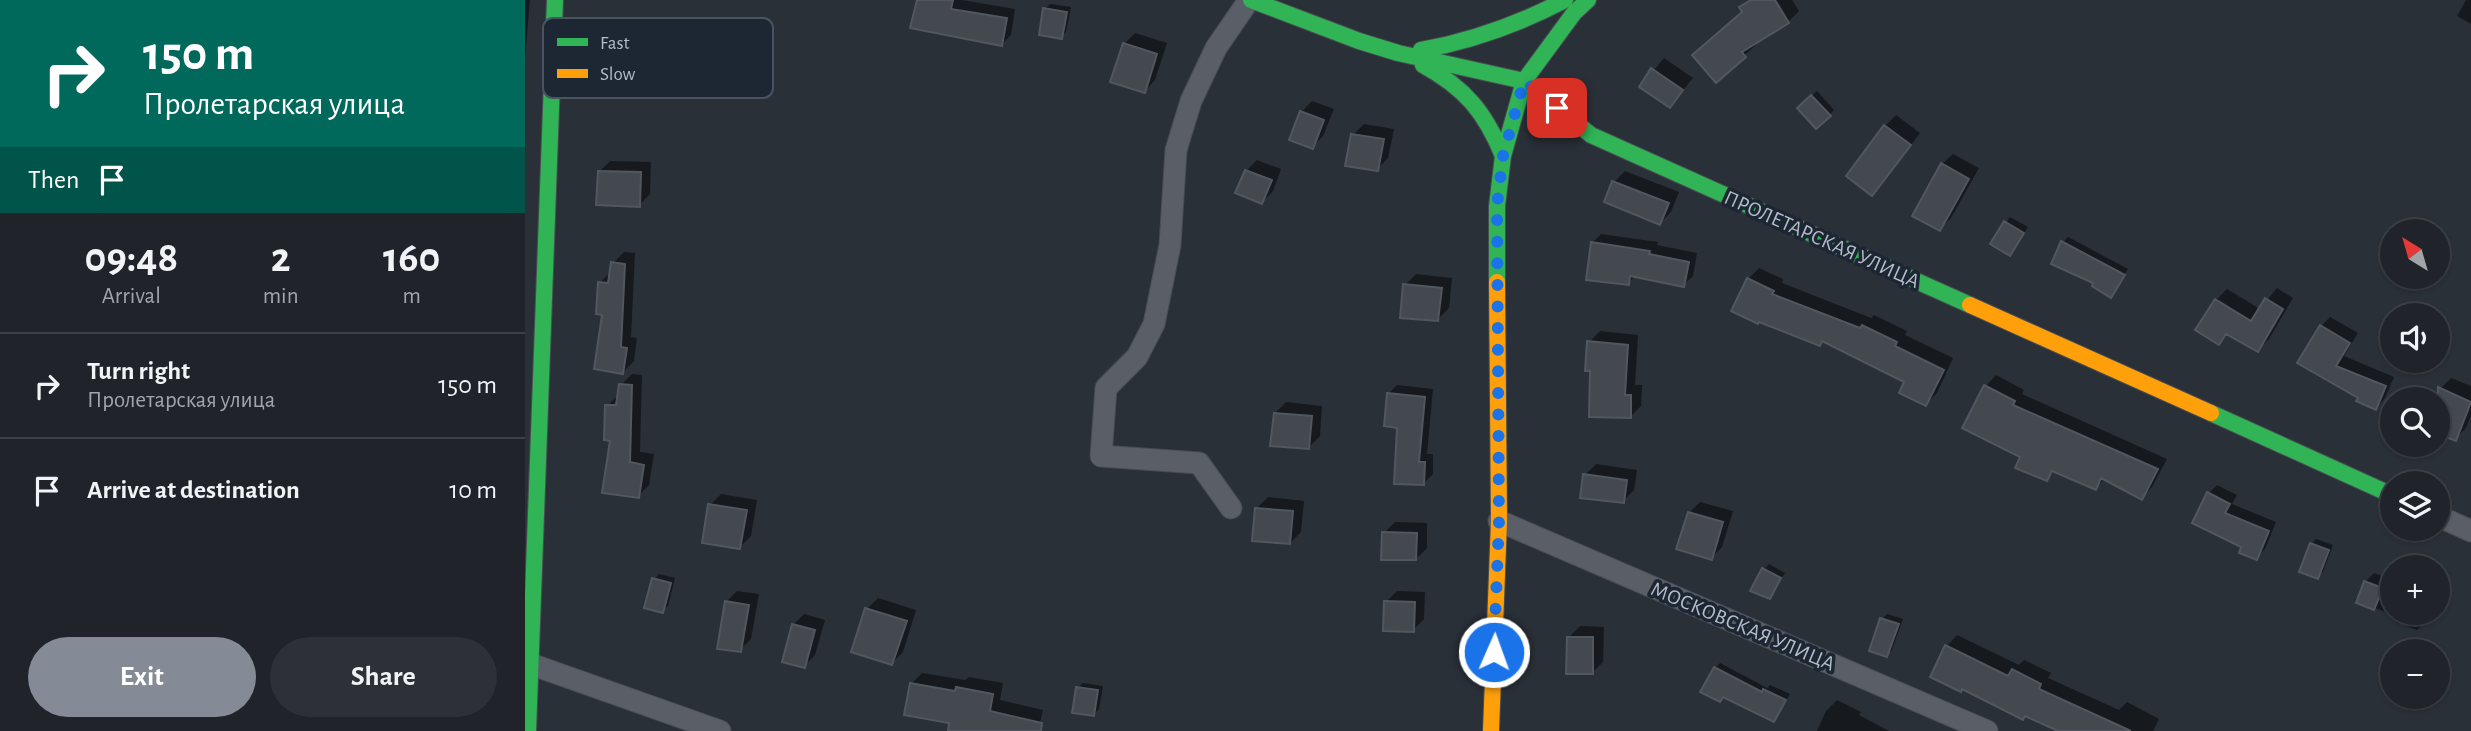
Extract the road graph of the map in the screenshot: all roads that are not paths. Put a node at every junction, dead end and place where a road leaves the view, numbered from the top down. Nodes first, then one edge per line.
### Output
1 (555, 0) edge
2 (1250, 0) edge
3 (1565, 0) edge
4 (1588, 0) edge
5 (554, 18) edge
6 (1398, 53) junction
7 (1524, 81) junction
8 (551, 98) edge
9 (1503, 156) junction
10 (2380, 490) edge
11 (1231, 508) dead end
12 (1499, 521) junction
13 (2450, 521) edge
14 (2471, 531) edge
15 (528, 663) edge
16 (528, 731) edge
17 (720, 731) edge
18 (1491, 731) edge
19 (1987, 731) edge

1 - 5 street
2 - 6 street, ПРОЛЕТАРСКАЯ УЛИЦА
2 - 11 street
3 - 6 street
4 - 7 street
6 - 7 street, ПРОЛЕТАРСКАЯ УЛИЦА
6 - 9 street
7 - 9 street
7 - 10 street, ПРОЛЕТАРСКАЯ УЛИЦА
8 - 15 street
9 - 12 street
12 - 18 street
12 - 19 street, МОСКОВСКАЯ УЛИЦА
13 - 14 street
15 - 16 street
15 - 17 street

